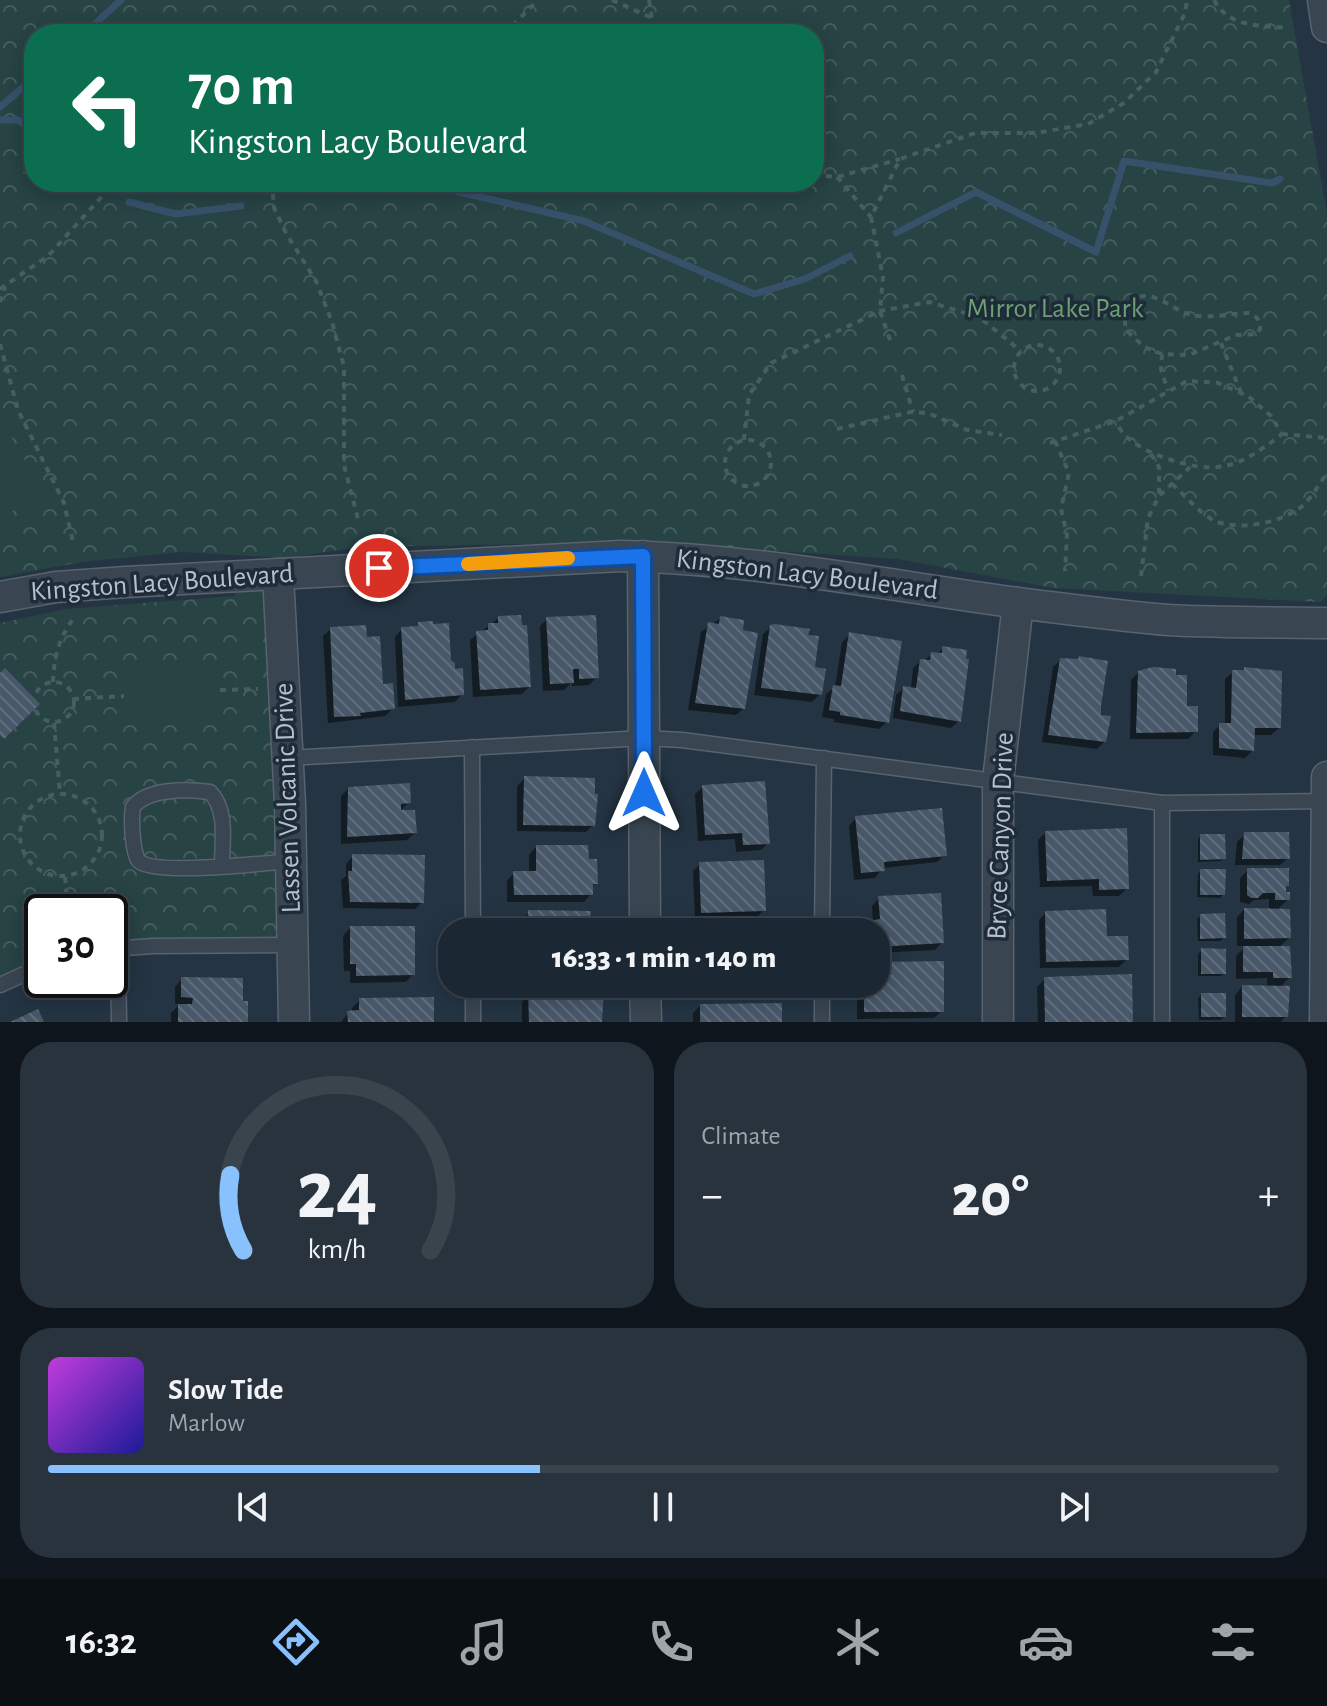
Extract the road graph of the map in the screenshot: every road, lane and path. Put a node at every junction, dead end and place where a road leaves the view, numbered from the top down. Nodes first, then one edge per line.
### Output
1 (538, 0) edge
2 (612, 0) edge
3 (649, 0) edge
4 (1187, 0) edge
5 (1214, 0) edge
6 (1323, 0) edge
7 (652, 18) junction
8 (514, 24) edge
9 (655, 24) edge
10 (1327, 27) edge
11 (1288, 28) dead end
12 (900, 159) junction
13 (824, 176) edge
14 (837, 177) junction
15 (106, 192) edge
16 (273, 192) edge
17 (871, 217) junction
18 (3, 288) edge
19 (0, 302) edge
20 (880, 311) junction
21 (890, 340) dead end
22 (1220, 343) junction
23 (0, 344) edge
24 (1021, 351) junction
25 (1162, 354) junction
26 (902, 375) dead end
27 (1168, 391) junction
28 (1241, 393) junction
29 (913, 413) junction
30 (1116, 421) junction
31 (837, 429) dead end
32 (1282, 434) junction
33 (1002, 435) dead end
34 (1327, 438) edge
35 (744, 440) junction
36 (1150, 452) junction
37 (1190, 467) junction
38 (1327, 473) edge
39 (1172, 484) junction
40 (1159, 496) junction
41 (359, 523) dead end
42 (73, 542) dead end
43 (643, 556) junction
44 (1065, 571) dead end
45 (278, 574) junction
46 (1141, 576) dead end
47 (0, 597) edge
48 (1018, 603) junction
49 (75, 616) dead end
50 (1327, 623) edge
51 (53, 682) junction
52 (264, 688) dead end
53 (220, 690) dead end
54 (124, 696) dead end
55 (73, 699) junction
56 (54, 723) junction
57 (644, 738) junction
58 (472, 747) junction
59 (288, 758) junction
60 (824, 758) junction
61 (998, 781) junction
62 (1326, 789) edge
63 (60, 794) junction
64 (1162, 803) junction
65 (291, 861) junction
66 (222, 865) junction
67 (65, 877) junction
68 (66, 894) edge
69 (473, 918) edge
70 (645, 918) edge
71 (822, 918) edge
72 (293, 945) junction
73 (128, 948) edge
74 (24, 974) edge
75 (0, 985) edge
76 (117, 998) edge
77 (473, 998) edge
78 (645, 998) edge
79 (822, 998) edge
80 (119, 1022) edge
81 (294, 1022) edge
82 (473, 1022) edge
83 (646, 1022) edge
84 (822, 1022) edge
85 (998, 1022) edge
86 (1162, 1022) edge
87 (1325, 1022) edge

1 - 8 path
2 - 7 path
3 - 7 path
4 - 12 path
5 - 11 path
6 - 10 street
7 - 9 path
12 - 14 path
12 - 17 path
13 - 14 path
14 - 17 path
15 - 18 path
16 - 41 path
17 - 20 path
18 - 19 path
20 - 21 path
20 - 24 path
20 - 35 path
22 - 25 path
22 - 25 path
22 - 28 path
23 - 42 path
24 - 24 path
25 - 27 path
26 - 29 path
27 - 28 path
27 - 30 path
28 - 32 path
29 - 31 path
29 - 33 path
30 - 36 path
30 - 44 path
32 - 34 path
32 - 37 path
35 - 35 path
36 - 37 path
36 - 40 path
37 - 39 path
38 - 39 path
39 - 40 path
40 - 46 path
43 - 45 street, Kingston Lacy Boulevard
43 - 48 street, Kingston Lacy Boulevard
43 - 57 street
45 - 47 street, Kingston Lacy Boulevard
45 - 59 street, Lassen Volcanic Drive
48 - 50 street, Kingston Lacy Boulevard
48 - 61 street, Bryce Canyon Drive
49 - 51 path
51 - 55 path
51 - 56 path
52 - 53 path
54 - 55 path
55 - 56 path
56 - 63 path
57 - 58 lane
57 - 60 lane
57 - 70 street
58 - 59 lane
58 - 69 lane
59 - 65 street, Lassen Volcanic Drive
60 - 61 lane
60 - 71 lane
61 - 64 lane
61 - 85 street, Bryce Canyon Drive
62 - 64 lane
62 - 87 street
63 - 67 path
63 - 67 path
64 - 86 lane
65 - 66 lane
65 - 72 street, Lassen Volcanic Drive
66 - 66 lane
67 - 68 path
72 - 73 lane
72 - 81 street, Lassen Volcanic Drive
74 - 75 lane
76 - 80 lane
77 - 82 lane
78 - 83 street
79 - 84 lane

